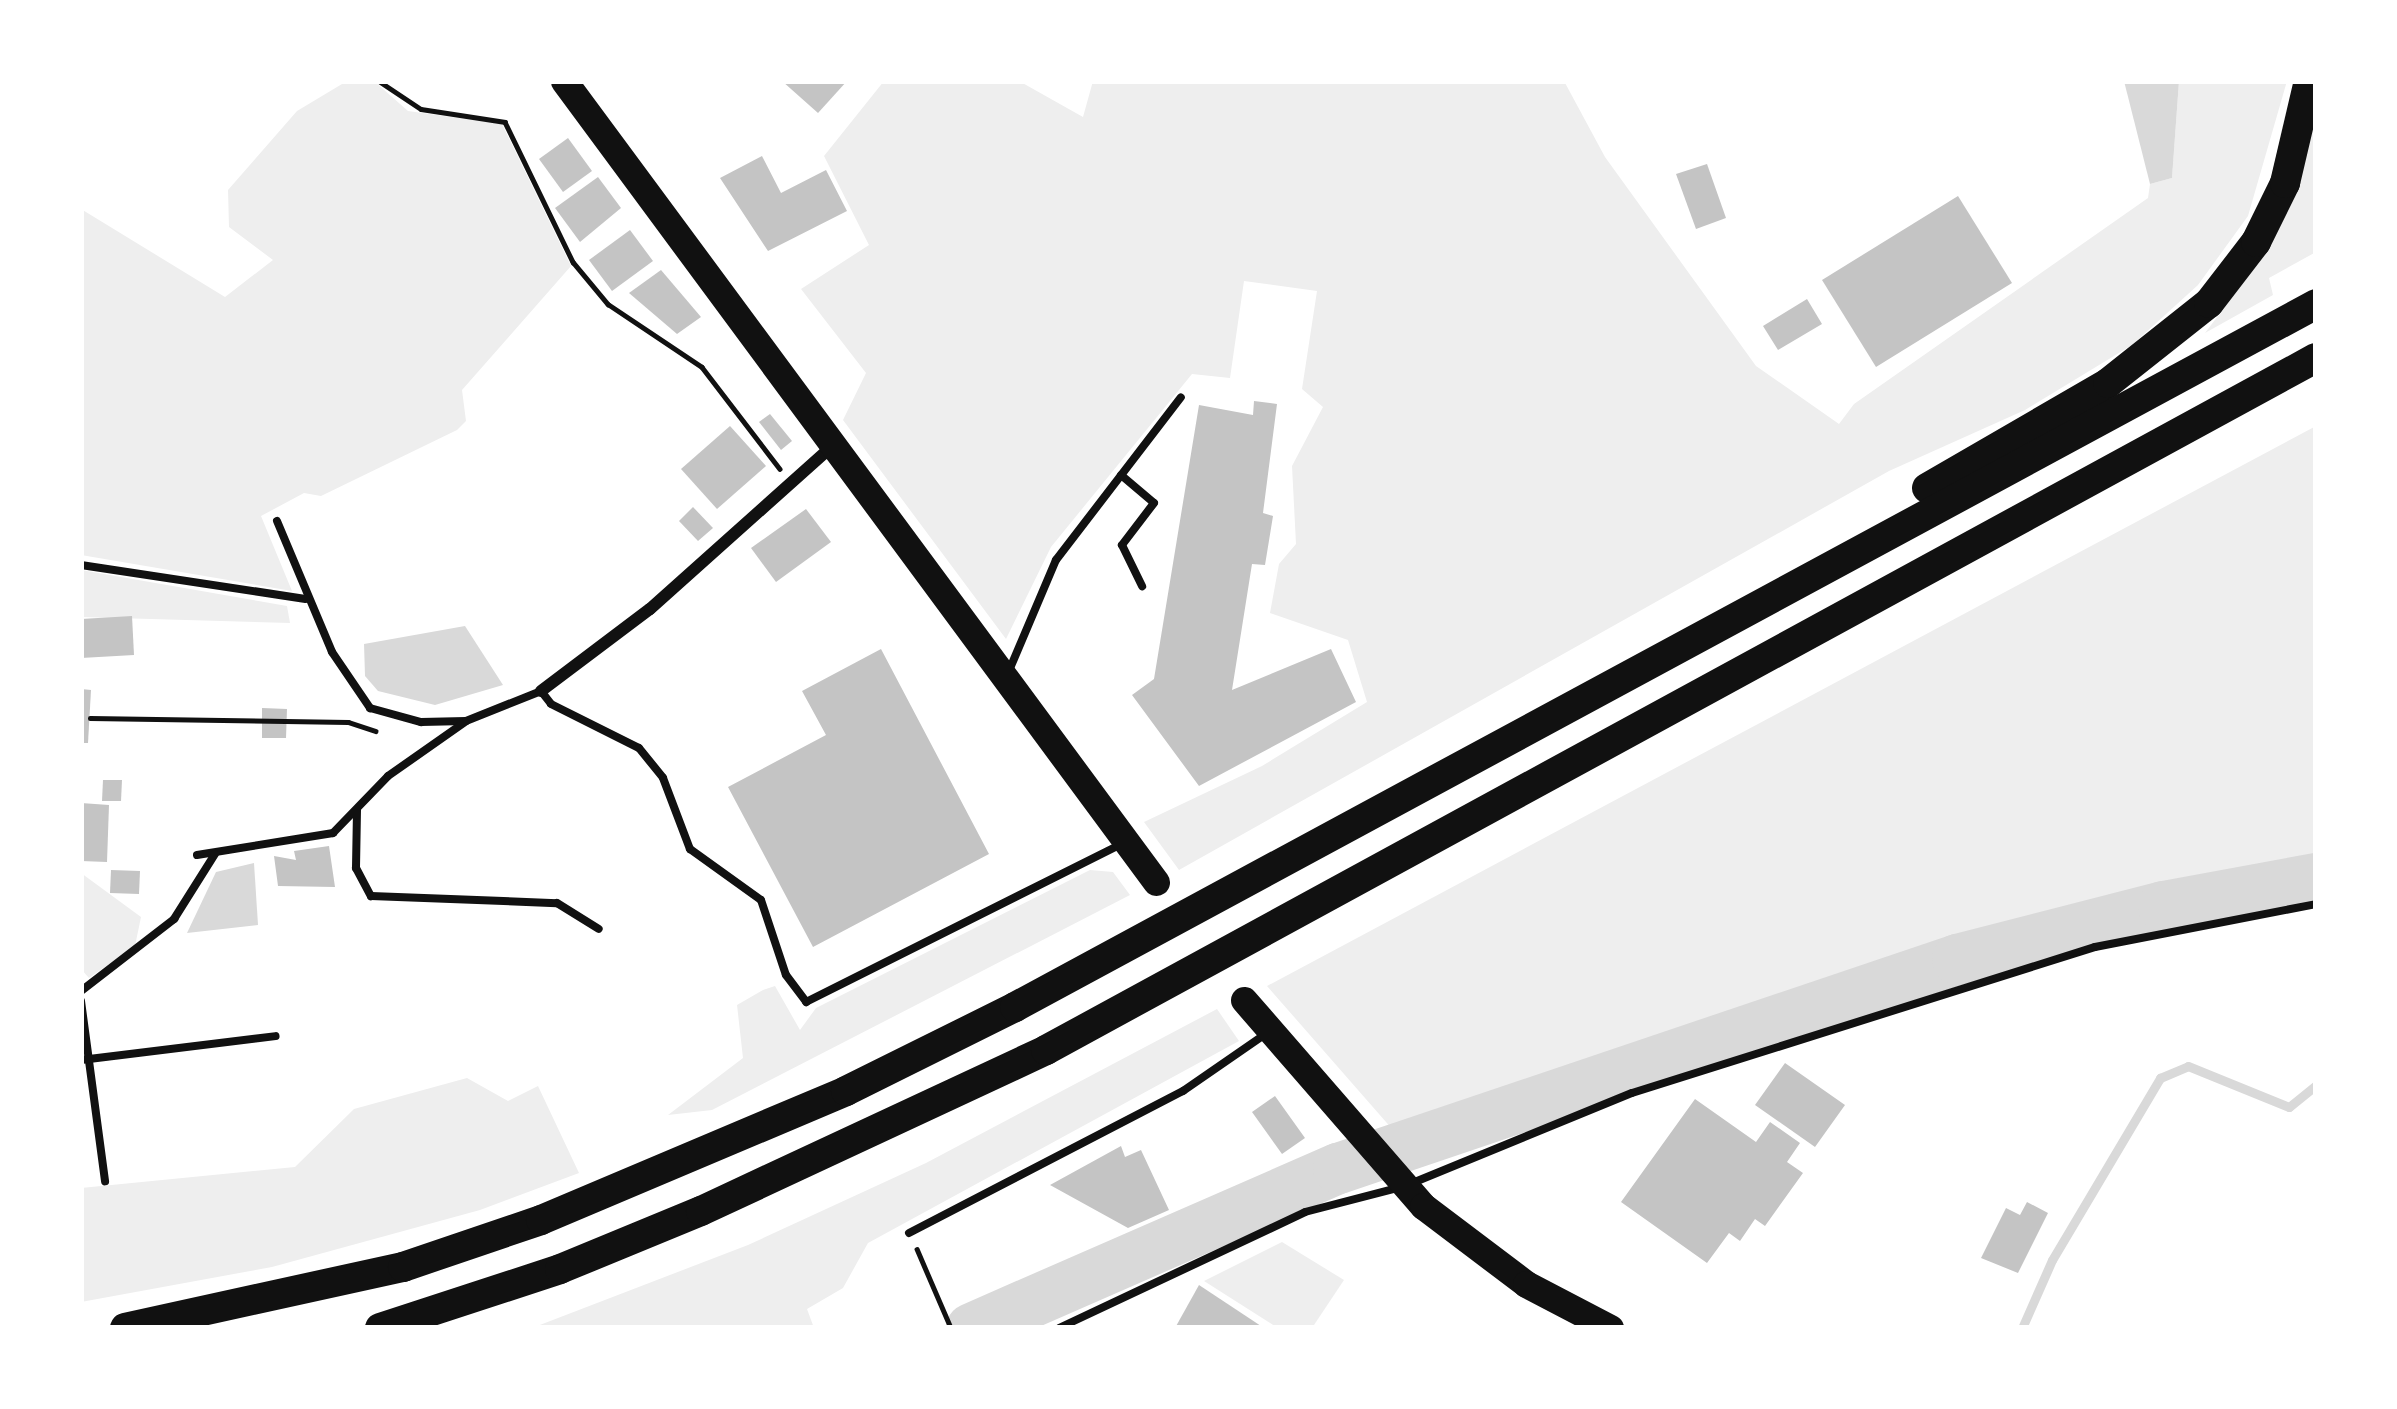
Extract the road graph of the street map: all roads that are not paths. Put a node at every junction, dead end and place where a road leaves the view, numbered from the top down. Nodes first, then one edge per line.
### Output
1 (564, 81) edge
2 (2308, 81) edge
3 (2316, 304) edge
4 (2316, 358) edge
5 (1181, 397) dead end
6 (831, 447) junction
7 (1121, 475) junction
8 (277, 521) dead end
9 (81, 566) edge
10 (1142, 586) dead end
11 (306, 599) junction
12 (1005, 680) junction
13 (541, 691) junction
14 (466, 721) junction
15 (357, 810) junction
16 (1345, 824) junction
17 (1126, 842) junction
18 (214, 854) junction
19 (197, 855) dead end
20 (1156, 882) dead end
21 (2316, 904) edge
22 (599, 929) dead end
23 (81, 991) edge
24 (1244, 1000) dead end
25 (81, 1001) edge
26 (1268, 1032) junction
27 (276, 1036) dead end
28 (85, 1059) edge
29 (1399, 1178) junction
30 (105, 1181) dead end
31 (909, 1233) road end
32 (125, 1328) edge
33 (380, 1328) edge
34 (1059, 1328) edge
35 (1610, 1328) edge

1 - 6 main road
2 - 16 highway
3 - 16 highway
4 - 33 highway
5 - 7 lane
6 - 12 main road
6 - 13 street
7 - 10 lane
7 - 12 lane
8 - 11 lane
9 - 11 lane
11 - 14 lane
12 - 17 main road
13 - 14 lane
13 - 17 lane
14 - 15 lane
15 - 18 lane
15 - 22 lane
16 - 32 highway
17 - 20 main road
18 - 19 lane
18 - 23 lane
21 - 29 lane
24 - 26 main road
25 - 28 lane
26 - 29 main road
26 - 31 lane
27 - 28 lane
28 - 30 lane
29 - 34 lane
29 - 35 main road

